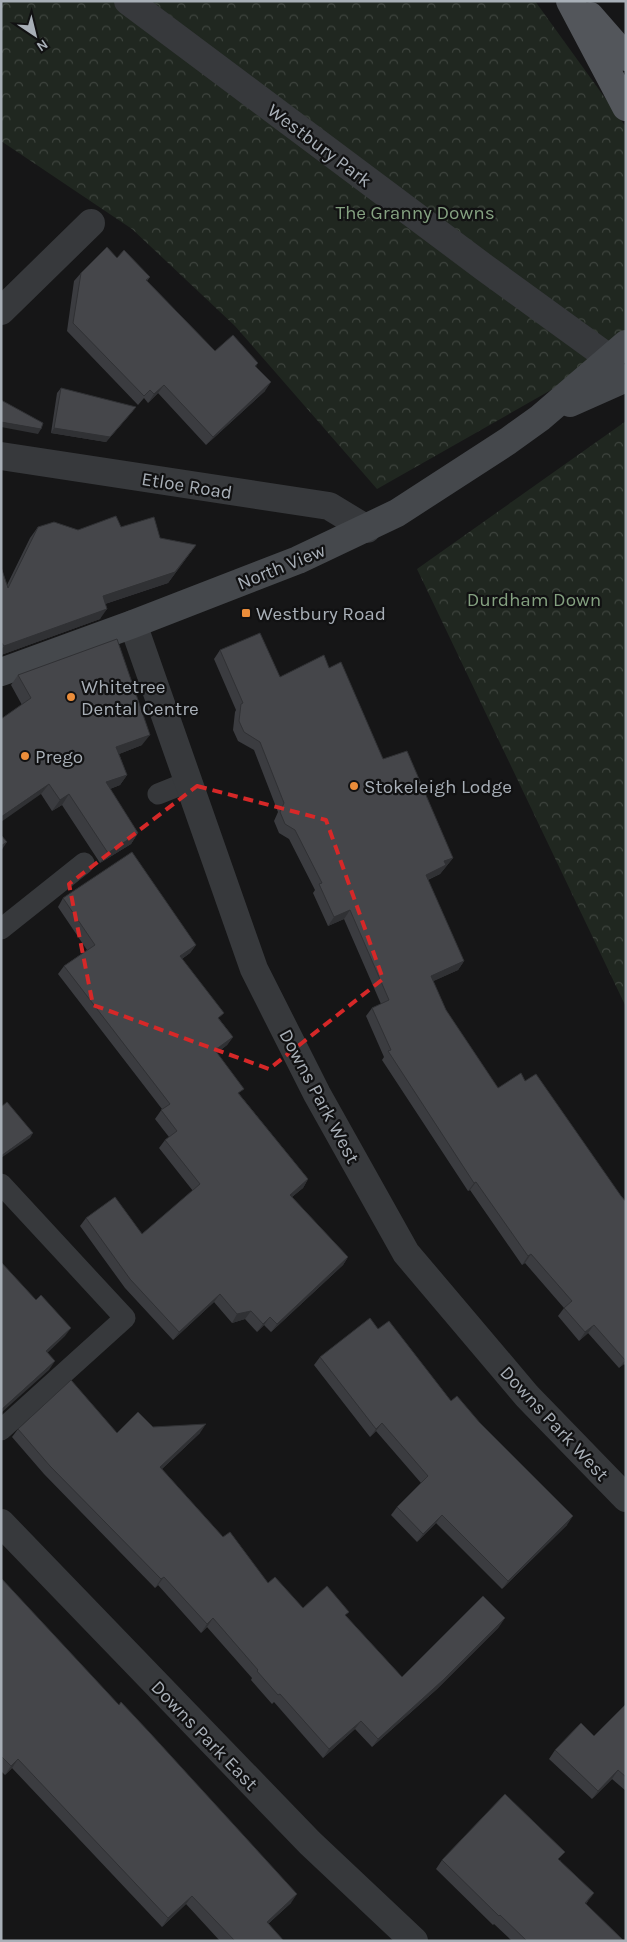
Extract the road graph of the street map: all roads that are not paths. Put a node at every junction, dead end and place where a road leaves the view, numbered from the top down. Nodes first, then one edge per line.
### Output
1 (128, 1) edge
2 (570, 1) edge
3 (578, 1) edge
4 (626, 57) edge
5 (626, 107) edge
6 (91, 224) dead end
7 (1, 311) edge
8 (620, 360) edge
9 (1, 456) edge
10 (367, 529) junction
11 (133, 624) junction
12 (1, 672) edge
13 (188, 782) junction
14 (158, 794) dead end
15 (84, 863) dead end
16 (1, 929) edge
17 (1, 1184) edge
18 (1, 1430) edge
19 (626, 1498) edge
20 (1, 1523) edge
21 (414, 1941) edge

1 - 8 street, Westbury Park
2 - 5 main road
3 - 4 main road
6 - 7 street
8 - 10 main road, North View
9 - 10 street, Etloe Road
10 - 11 main road, North View
11 - 12 main road, North View
11 - 13 street, Downs Park West
13 - 14 lane
13 - 19 street, Downs Park West
15 - 16 lane
17 - 18 lane
20 - 21 street, Downs Park East

